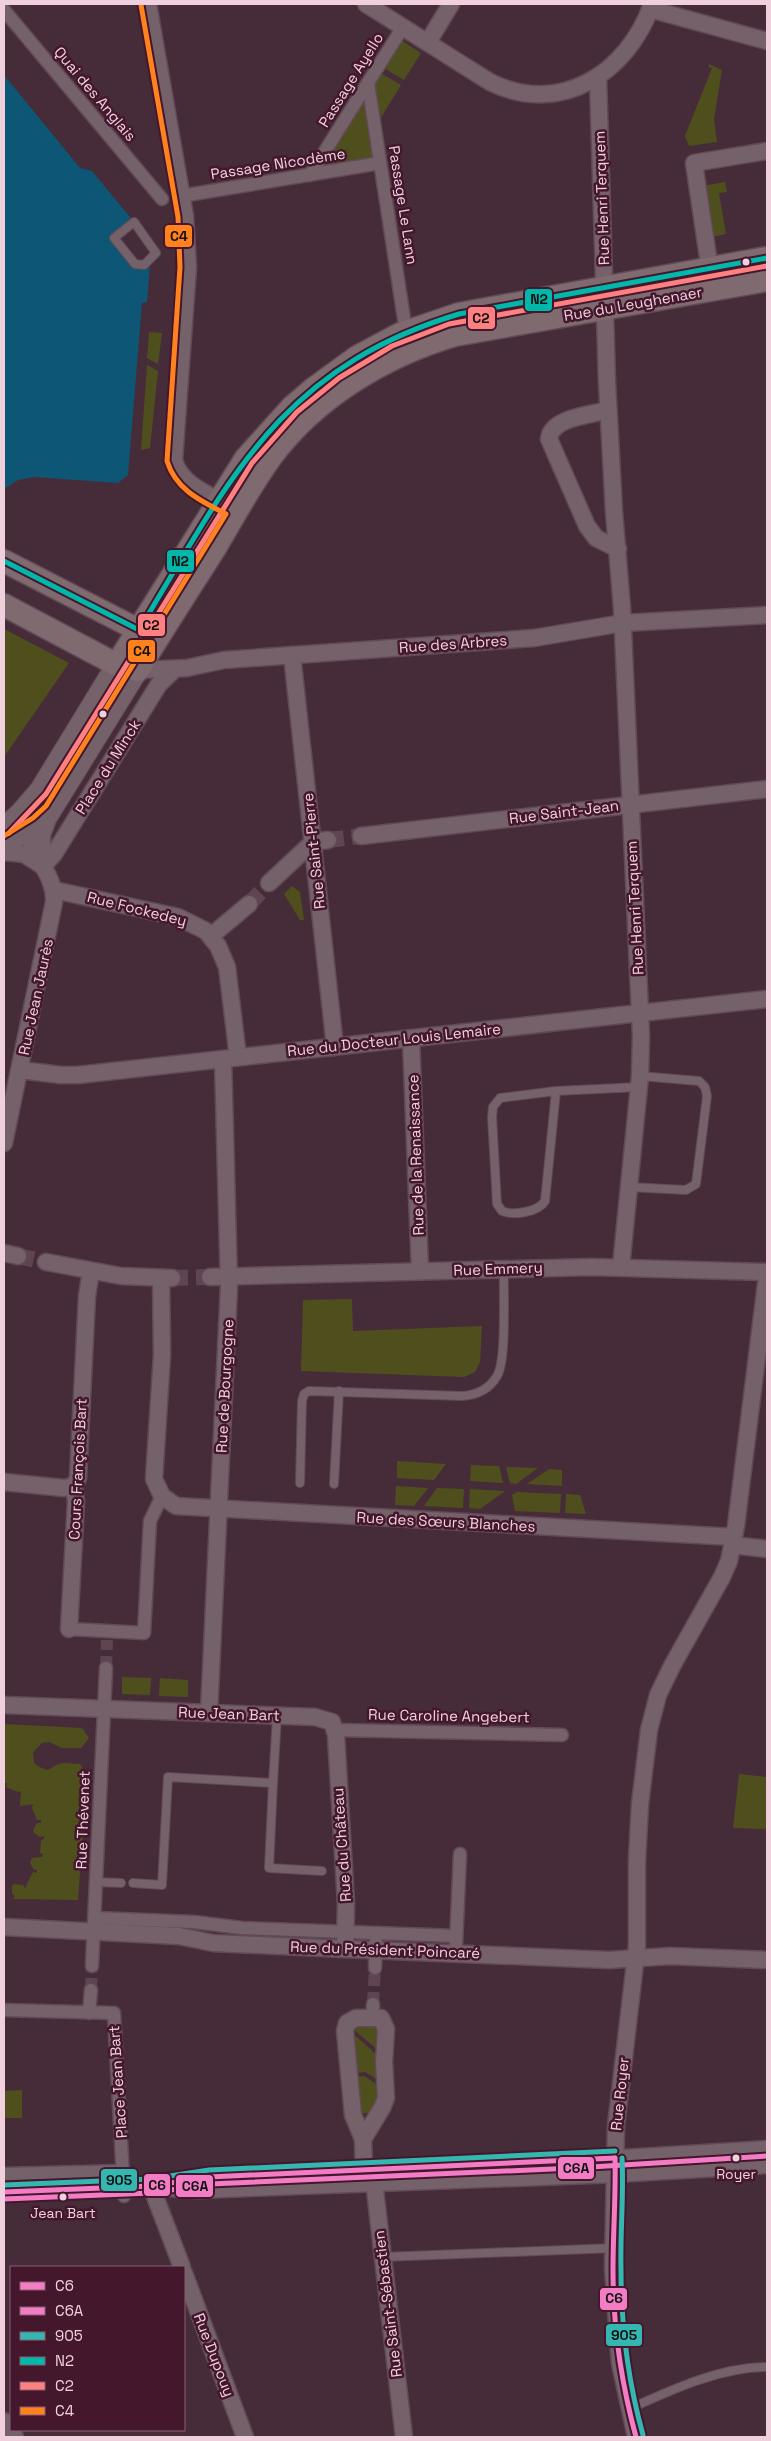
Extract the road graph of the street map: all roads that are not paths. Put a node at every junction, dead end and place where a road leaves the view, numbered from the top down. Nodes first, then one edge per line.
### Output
1 (148, 4) edge
2 (366, 4) edge
3 (451, 4) edge
4 (647, 5) edge
5 (4, 10) edge
6 (403, 27) junction
7 (767, 41) edge
8 (428, 42) junction
9 (598, 76) junction
10 (368, 83) junction
11 (767, 151) edge
12 (380, 163) junction
13 (310, 175) junction
14 (181, 196) junction
15 (162, 200) dead end
16 (134, 222) joint
17 (767, 258) edge
18 (710, 268) junction
19 (767, 280) edge
20 (702, 292) junction
21 (605, 298) junction
22 (406, 332) junction
23 (608, 410) junction
24 (245, 478) junction
25 (228, 506) junction
26 (618, 549) junction
27 (4, 560) edge
28 (4, 605) edge
29 (767, 615) edge
30 (623, 623) junction
31 (148, 635) junction
32 (292, 655) junction
33 (128, 667) junction
34 (176, 669) junction
35 (767, 788) edge
36 (40, 790) junction
37 (631, 804) junction
38 (52, 811) junction
39 (4, 828) edge
40 (28, 831) junction
41 (361, 836) tunnel mouth
42 (320, 841) junction
43 (4, 845) edge
44 (4, 852) edge
45 (43, 866) junction
46 (269, 883) tunnel mouth
47 (54, 890) junction
48 (249, 904) tunnel mouth
49 (211, 936) junction
50 (767, 999) edge
51 (640, 1014) junction
52 (412, 1038) junction
53 (335, 1047) junction
54 (230, 1058) junction
55 (20, 1070) junction
56 (639, 1082) junction
57 (556, 1091) junction
58 (5, 1133) edge
59 (629, 1187) junction
60 (46, 1262) tunnel mouth
61 (621, 1266) junction
62 (504, 1269) junction
63 (91, 1271) junction
64 (420, 1271) junction
65 (767, 1272) edge
66 (229, 1275) junction
67 (767, 1276) edge
68 (210, 1277) tunnel mouth
69 (339, 1391) junction
70 (4, 1482) edge
71 (300, 1483) dead end
72 (334, 1484) dead end
73 (74, 1486) junction
74 (162, 1496) junction
75 (220, 1510) junction
76 (733, 1541) junction
77 (767, 1548) edge
78 (69, 1629) joint
79 (106, 1668) tunnel mouth
80 (4, 1705) edge
81 (104, 1710) junction
82 (209, 1713) junction
83 (277, 1716) junction
84 (562, 1735) dead end
85 (336, 1736) junction
86 (273, 1783) junction
87 (460, 1854) dead end
88 (322, 1871) dead end
89 (96, 1882) junction
90 (121, 1883) dead end
91 (133, 1883) dead end
92 (94, 1925) junction
93 (4, 1927) edge
94 (456, 1936) junction
95 (345, 1941) junction
96 (376, 1942) junction
97 (455, 1953) junction
98 (636, 1959) junction
99 (767, 1960) edge
100 (92, 1966) tunnel mouth
101 (374, 1968) tunnel mouth
102 (91, 1990) tunnel mouth
103 (4, 2010) edge
104 (89, 2013) junction
105 (363, 2139) junction
106 (767, 2149) edge
107 (767, 2165) edge
108 (616, 2166) junction
109 (4, 2174) edge
110 (371, 2175) junction
111 (124, 2185) junction
112 (151, 2186) junction
113 (4, 2192) edge
114 (614, 2248) junction
115 (383, 2257) junction
116 (182, 2266) edge
117 (185, 2276) edge
118 (767, 2368) edge
119 (628, 2410) junction
120 (245, 2437) edge
121 (404, 2437) edge
122 (636, 2437) edge

1 - 14 street
2 - 6 street
3 - 8 street
4 - 7 street
4 - 9 street
5 - 15 street, Quai des Anglais
6 - 8 street
6 - 10 street, Passage Ayello
8 - 9 street
9 - 21 street, Rue Henri Terquem
10 - 12 street, Passage Le Lann
10 - 13 street, Passage Ayello
11 - 18 street
12 - 13 street, Passage Nicodème
12 - 22 street, Passage Le Lann
13 - 14 street, Passage Nicodème
14 - 25 street
16 - 16 lane
17 - 18 main road, Rue du Leughenaer
18 - 20 street
18 - 21 main road, Rue du Leughenaer
19 - 20 main road, Rue du Leughenaer
20 - 21 main road, Rue du Leughenaer
21 - 22 main road, Rue du Leughenaer
21 - 23 street, Rue Henri Terquem
21 - 24 main road, Rue du Leughenaer
22 - 24 main road, Rue du Leughenaer
23 - 26 street, Rue Henri Terquem
23 - 26 street
24 - 25 main road, Place du Minck
25 - 31 main road, Place du Minck
26 - 30 street, Rue Henri Terquem
27 - 31 main road
28 - 33 main road
29 - 30 street, Rue des Arbres
30 - 32 street, Rue des Arbres
30 - 37 street, Rue Henri Terquem
31 - 33 main road, Place du Minck
32 - 34 street, Rue des Arbres
32 - 42 street, Rue Saint-Pierre
33 - 34 street, Rue des Arbres
33 - 36 street, Place du Minck
33 - 38 street, Place du Minck
34 - 45 street, Place du Minck
35 - 37 street, Rue Saint-Jean
36 - 39 street
36 - 40 street, Place du Minck
37 - 41 street, Rue Saint-Jean
37 - 51 street, Rue Henri Terquem
38 - 40 street
38 - 45 street, Place du Minck
40 - 43 street
40 - 45 street, Place du Minck
42 - 46 street
42 - 53 street, Rue Saint-Pierre
44 - 45 street
45 - 47 street, Rue Jean Jaurès
47 - 49 street, Rue Fockedey
47 - 55 street, Rue Jean Jaurès
48 - 49 street
49 - 54 street, Rue Fockedey
50 - 51 street, Rue du Docteur Louis Lemaire
51 - 52 street, Rue du Docteur Louis Lemaire
51 - 56 street, Rue Henri Terquem
52 - 53 street, Rue du Docteur Louis Lemaire
52 - 64 street, Rue de la Renaissance
53 - 54 street, Rue du Docteur Louis Lemaire
54 - 55 street, Rue du Docteur Louis Lemaire
54 - 66 street, Rue de Bourgogne
55 - 58 street, Rue Jean Jaurès
56 - 57 lane
56 - 59 street, Rue Henri Terquem
56 - 59 lane
57 - 57 lane
59 - 61 street, Rue Henri Terquem
60 - 63 street
61 - 62 street, Rue Emmery
61 - 65 street, Rue Emmery
62 - 64 street, Rue Emmery
62 - 69 lane
63 - 73 street, Cours François Bart
63 - 74 street
64 - 66 street, Rue Emmery
66 - 68 street
66 - 75 street, Rue de Bourgogne
67 - 76 street, Rue Royer
69 - 71 lane
69 - 72 lane
70 - 73 street
73 - 78 street, Cours François Bart
74 - 75 street, Rue des Sœurs Blanches
74 - 78 street, Cours François Bart
75 - 76 street, Rue des Sœurs Blanches
75 - 82 street, Rue de Bourgogne
76 - 77 street, Rue des Sœurs Blanches
76 - 98 street, Rue Royer
79 - 81 street
80 - 81 street, Rue Jean Bart
81 - 82 street, Rue Jean Bart
81 - 89 street, Rue Thévenet
82 - 83 street, Rue Jean Bart
83 - 85 street, Rue Jean Bart
83 - 86 lane
84 - 85 street, Rue Caroline Angebert
85 - 95 street, Rue du Château
86 - 88 lane
86 - 91 lane
87 - 94 street
89 - 90 lane
89 - 92 street, Rue Thévenet
92 - 93 street, Rue du Président Poincaré
92 - 95 street, Rue du Président Poincaré
92 - 100 street, Rue Thévenet
94 - 96 street
94 - 97 street
95 - 96 street, Rue du Président Poincaré
96 - 97 street, Rue du Président Poincaré
96 - 101 street
97 - 98 street, Rue du Président Poincaré
98 - 99 street, Rue du Président Poincaré
98 - 108 street, Rue Royer
102 - 104 street
103 - 104 street, Place Jean Bart
104 - 111 street, Place Jean Bart
105 - 105 street
105 - 110 street, Rue Saint-Sébastien
106 - 108 street
107 - 108 street
108 - 110 street
108 - 114 street, Rue Royer
109 - 111 street
110 - 112 street
110 - 115 street, Rue Saint-Sébastien
111 - 112 street
111 - 113 street
112 - 116 street
114 - 115 lane
114 - 119 street, Rue Royer
115 - 121 street, Rue Saint-Sébastien
117 - 120 street, Rue Dupouy
118 - 119 lane
119 - 122 street, Rue Royer

